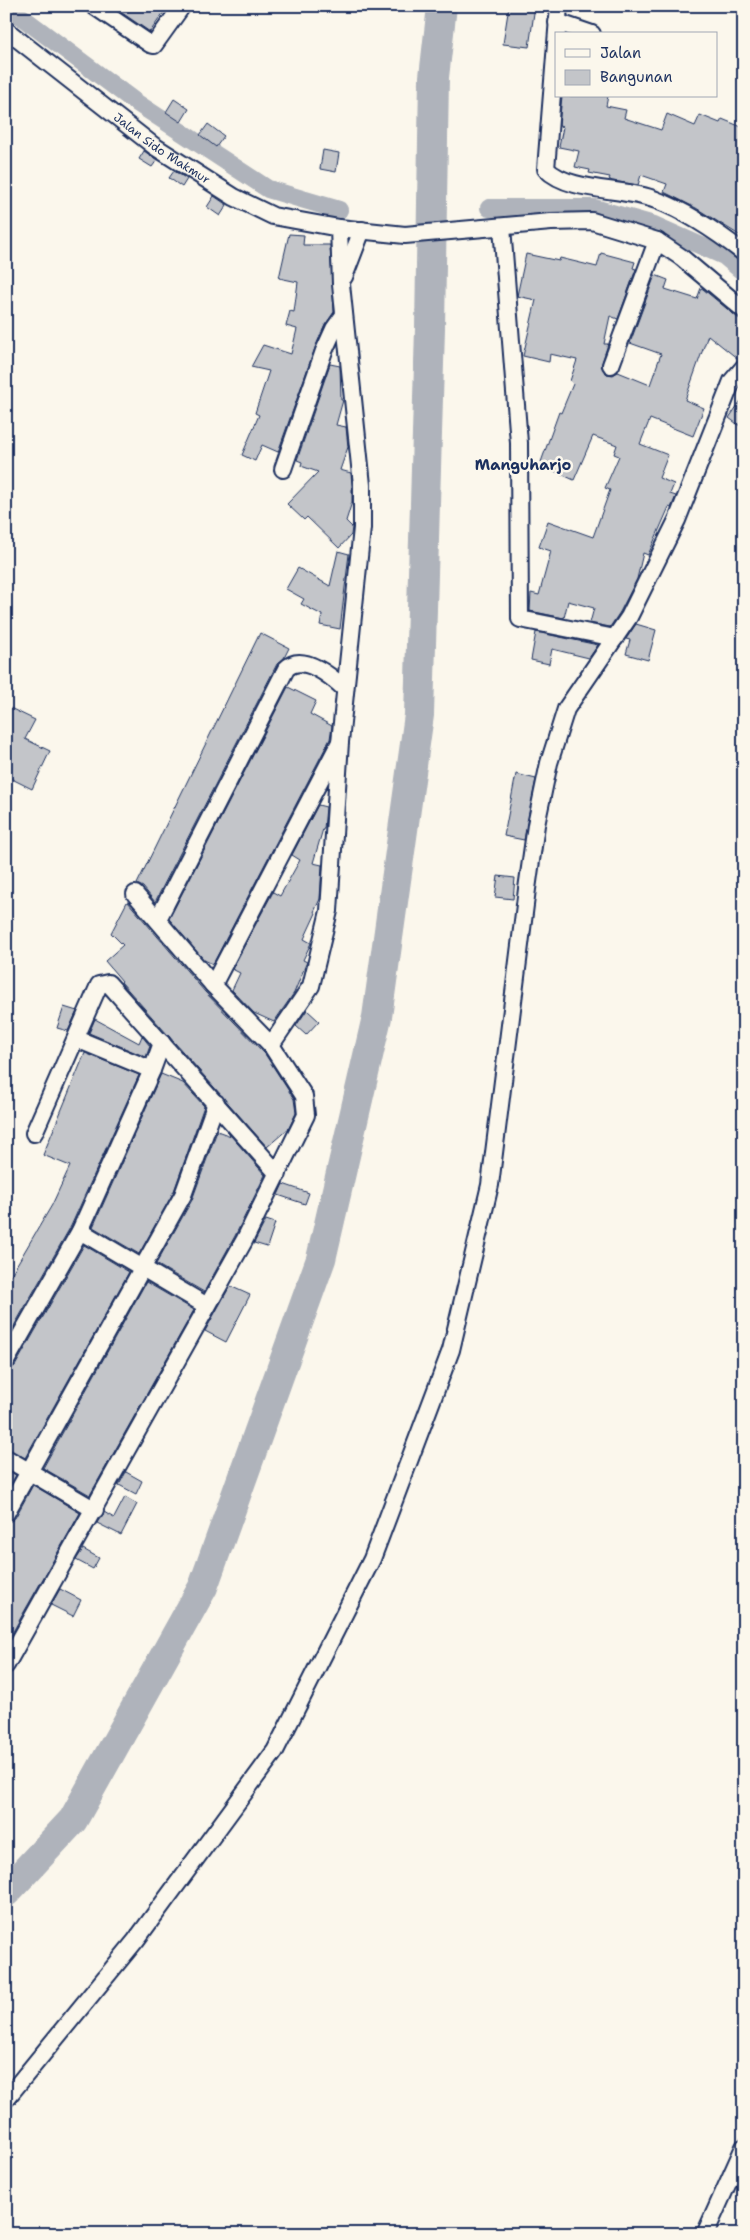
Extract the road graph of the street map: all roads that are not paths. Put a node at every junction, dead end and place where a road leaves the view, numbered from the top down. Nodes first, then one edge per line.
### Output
1 (94, 6) edge
2 (182, 6) edge
3 (558, 14) edge
4 (6, 30) edge
5 (557, 32) edge
6 (589, 32) edge
7 (555, 53) edge
8 (502, 227) junction
9 (339, 228) junction
10 (362, 230) junction
11 (657, 241) junction
12 (744, 253) edge
13 (341, 284) junction
14 (744, 310) edge
15 (344, 315) junction
16 (611, 365) dead end
17 (744, 366) edge
18 (283, 469) dead end
19 (615, 638) junction
20 (345, 689) junction
21 (340, 742) junction
22 (134, 894) dead end
23 (158, 919) junction
24 (213, 985) junction
25 (77, 1039) junction
26 (162, 1043) junction
27 (271, 1045) junction
28 (152, 1070) junction
29 (216, 1103) junction
30 (34, 1133) dead end
31 (278, 1174) junction
32 (80, 1231) junction
33 (143, 1268) junction
34 (207, 1306) junction
35 (6, 1361) edge
36 (6, 1458) edge
37 (30, 1472) junction
38 (95, 1510) junction
39 (6, 1513) edge
40 (6, 1665) edge
41 (6, 2099) edge
42 (744, 2148) edge
43 (705, 2234) edge

1 - 2 street
3 - 5 street
3 - 6 street
4 - 9 street, Jalan Sido Makmur
7 - 12 street
8 - 10 street, Jalan Sido Makmur
8 - 11 street, Jalan Sido Makmur
8 - 19 street
9 - 10 street, Jalan Sido Makmur
9 - 13 street
10 - 13 street
11 - 14 street, Jalan Sido Makmur
11 - 16 street
13 - 15 street
15 - 18 street
15 - 20 street
17 - 19 street
19 - 41 street
20 - 21 street
20 - 23 street
21 - 24 street
21 - 27 street
22 - 23 street
23 - 24 street
24 - 27 street
25 - 26 street
25 - 28 street
25 - 30 street
26 - 28 street
26 - 29 street
27 - 31 street
28 - 32 street
29 - 31 street
29 - 33 street
31 - 34 street
32 - 33 street
32 - 35 street
33 - 34 street
33 - 37 street
34 - 38 street
36 - 37 street
37 - 38 street
37 - 39 street
38 - 40 street
42 - 43 street

